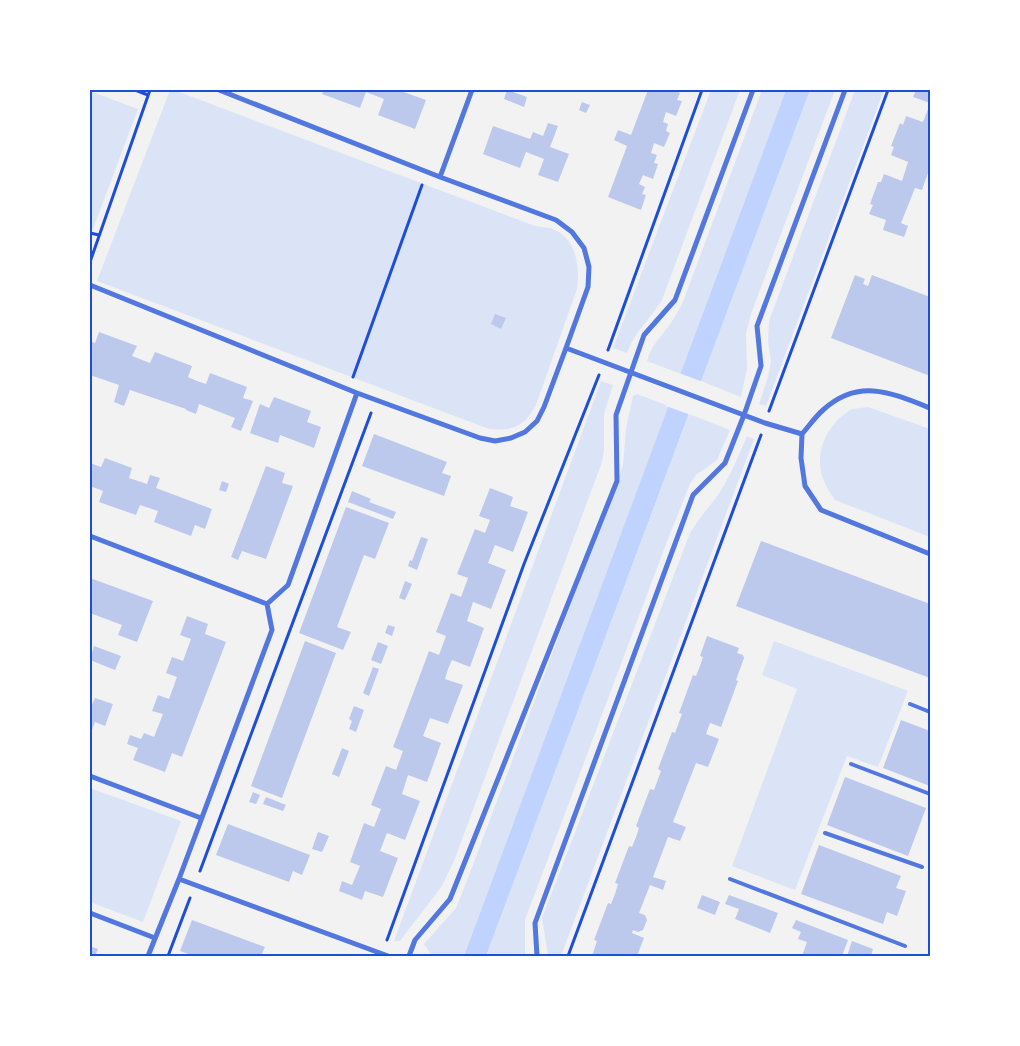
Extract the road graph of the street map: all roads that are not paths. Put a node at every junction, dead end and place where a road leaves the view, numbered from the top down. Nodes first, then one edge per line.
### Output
1 (219, 90) edge
2 (472, 90) edge
3 (753, 90) edge
4 (845, 90) edge
5 (440, 177) junction
6 (90, 285) edge
7 (566, 348) junction
8 (631, 373) junction
9 (357, 394) junction
10 (930, 408) edge
11 (744, 415) junction
12 (802, 434) junction
13 (90, 536) edge
14 (930, 554) edge
15 (267, 604) junction
16 (910, 704) dead end
17 (930, 712) edge
18 (851, 764) dead end
19 (90, 776) edge
20 (930, 794) edge
21 (201, 818) junction
22 (825, 833) dead end
23 (922, 867) dead end
24 (179, 879) junction
25 (730, 879) dead end
26 (90, 913) edge
27 (154, 938) junction
28 (905, 946) dead end
29 (148, 956) edge
30 (388, 956) edge
31 (409, 956) edge
32 (537, 956) edge

1 - 5 street
2 - 5 street
3 - 8 street
4 - 11 street
5 - 7 street
6 - 9 street
7 - 8 street
7 - 9 street
8 - 11 street
8 - 31 street
9 - 15 street
10 - 12 street
11 - 12 street
11 - 32 street
12 - 14 street
13 - 15 street
15 - 21 street
16 - 17 lane
18 - 20 lane
19 - 21 street
21 - 24 street
22 - 23 lane
24 - 27 street
24 - 30 street
25 - 28 lane
26 - 27 street
27 - 29 street

